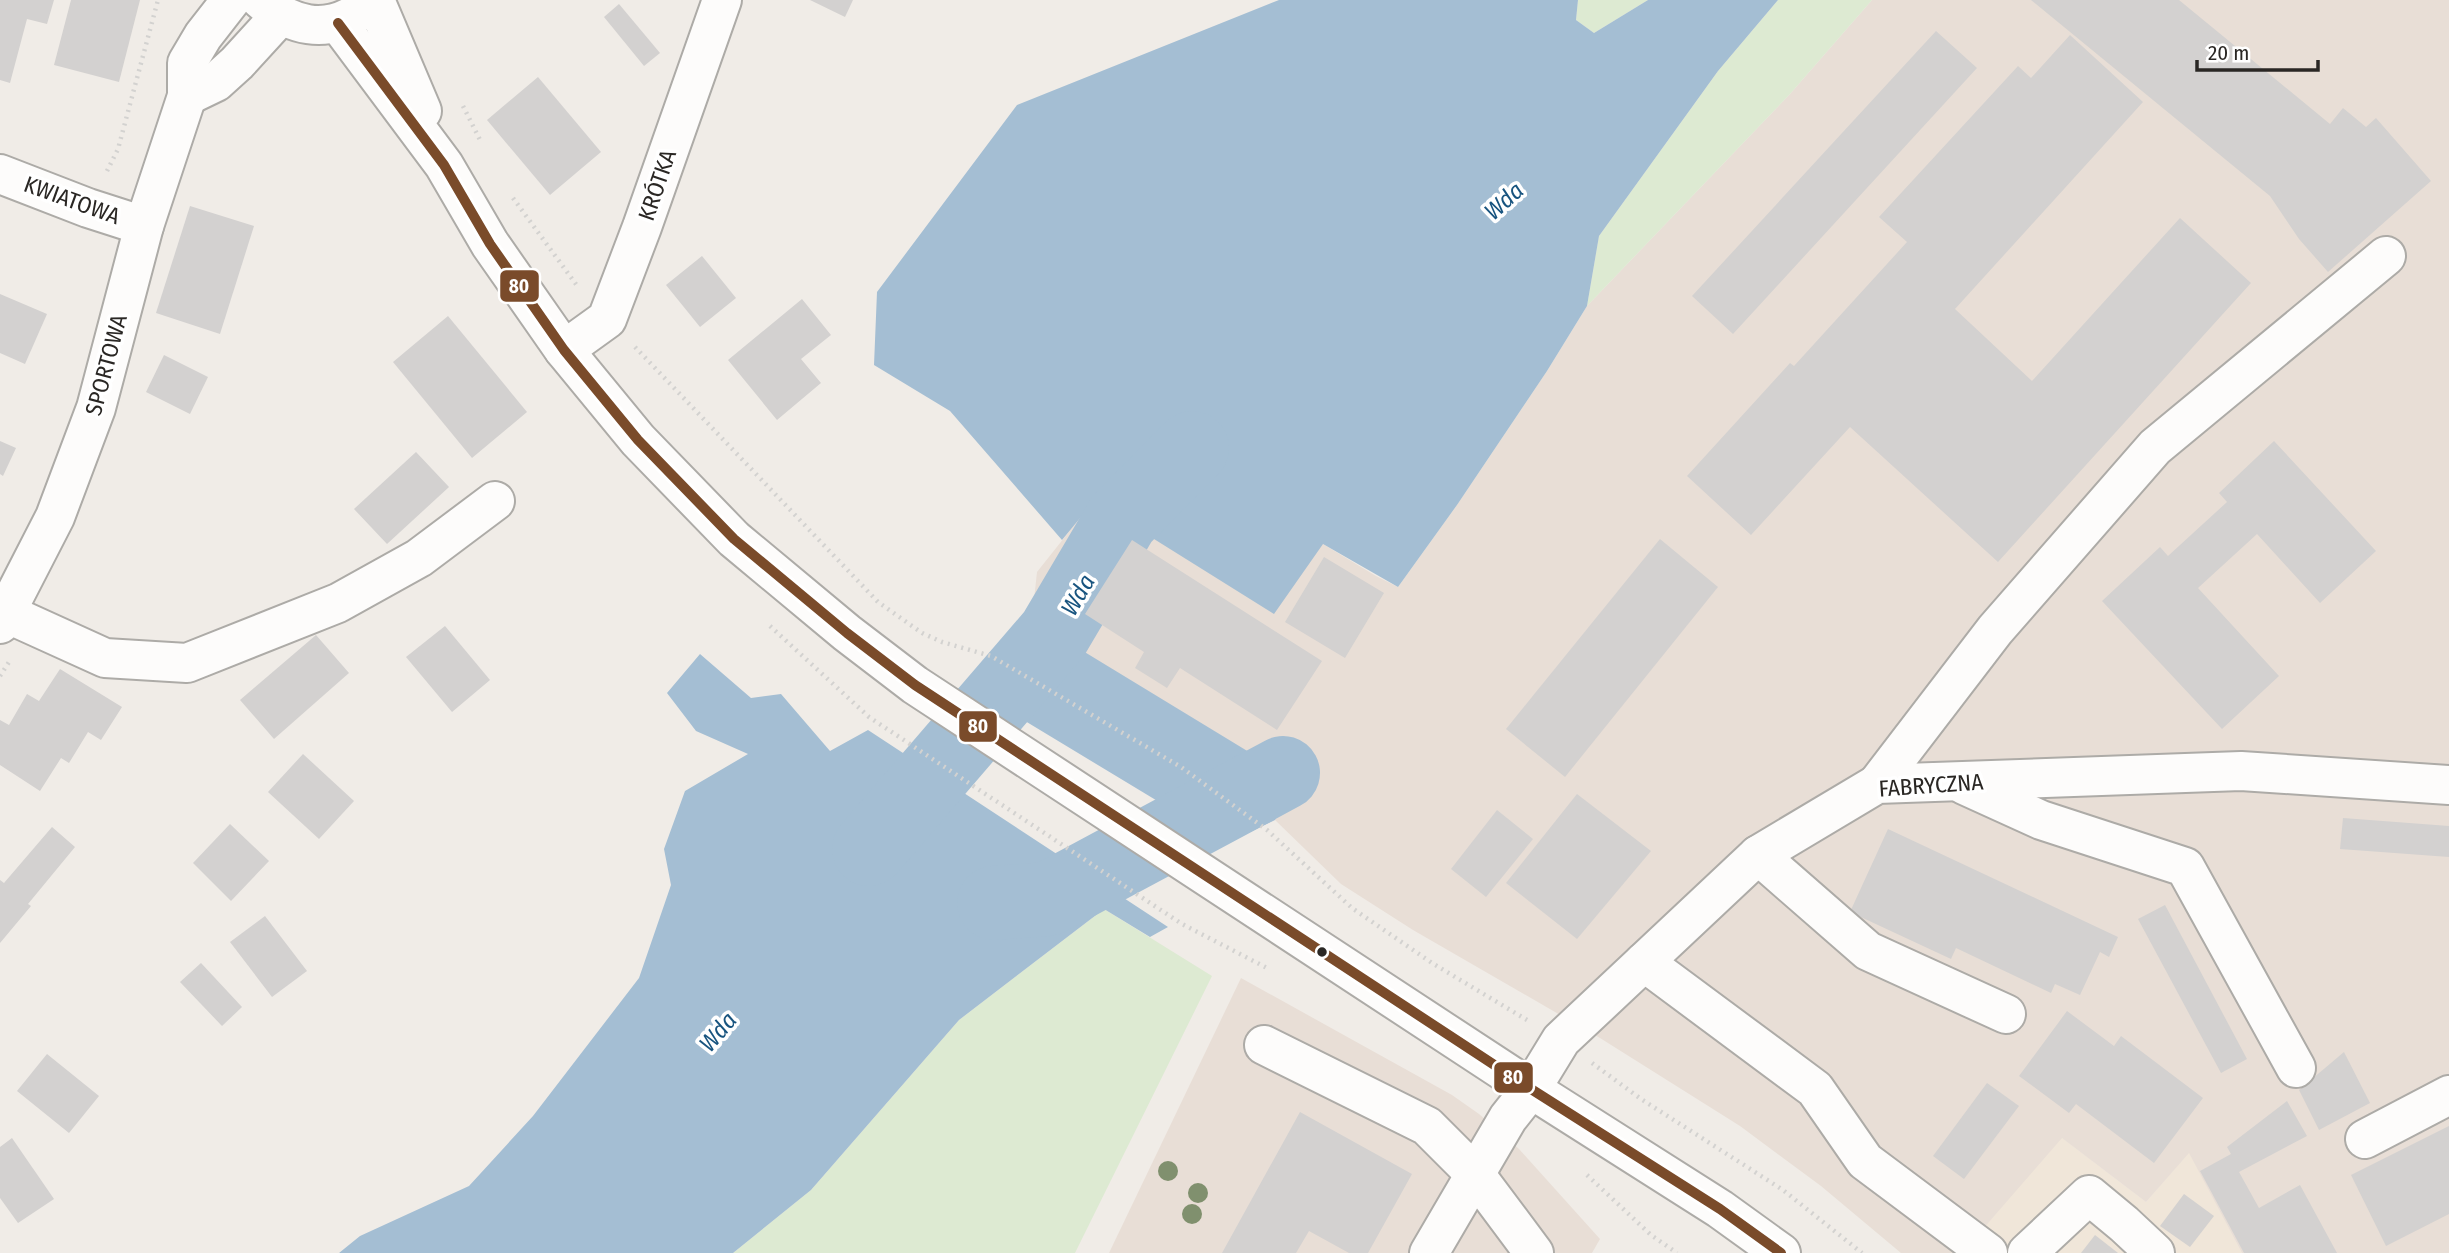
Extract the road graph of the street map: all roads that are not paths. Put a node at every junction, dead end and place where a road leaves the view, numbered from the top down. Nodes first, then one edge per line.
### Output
1 (231, 0) edge
2 (374, 0) edge
3 (722, 0) edge
4 (270, 8) edge
5 (338, 23) junction
6 (187, 96) junction
7 (444, 165) junction
8 (0, 174) edge
9 (144, 226) junction
10 (2386, 256) dead end
11 (564, 350) junction
12 (495, 501) dead end
13 (12, 621) edge
14 (1955, 782) junction
15 (1877, 784) junction
16 (2449, 785) edge
17 (1758, 855) junction
18 (1644, 962) junction
19 (2006, 1014) dead end
20 (1264, 1045) dead end
21 (2296, 1068) dead end
22 (1531, 1089) junction
23 (2449, 1095) edge
24 (2365, 1139) dead end
25 (1475, 1174) junction
26 (1429, 1253) edge
27 (1534, 1253) edge
28 (1781, 1253) edge
29 (1988, 1253) edge
30 (2027, 1253) edge
31 (2155, 1253) edge

1 - 6 street, SPORTOWA
2 - 5 street
2 - 7 street
3 - 11 street, KRÓTKA
4 - 5 street
4 - 6 street
5 - 7 street
6 - 9 street, SPORTOWA
7 - 11 street
8 - 9 street, KWIATOWA
9 - 13 street, SPORTOWA
10 - 15 street
11 - 22 street
12 - 13 street
14 - 15 street, FABRYCZNA
14 - 16 street, FABRYCZNA
14 - 21 street
15 - 17 street, FABRYCZNA
17 - 18 street, FABRYCZNA
17 - 19 street
18 - 22 street, FABRYCZNA
18 - 29 street
20 - 25 street
22 - 25 street, FABRYCZNA
22 - 28 street
23 - 24 street
25 - 26 street, FABRYCZNA
25 - 27 street
30 - 31 street

